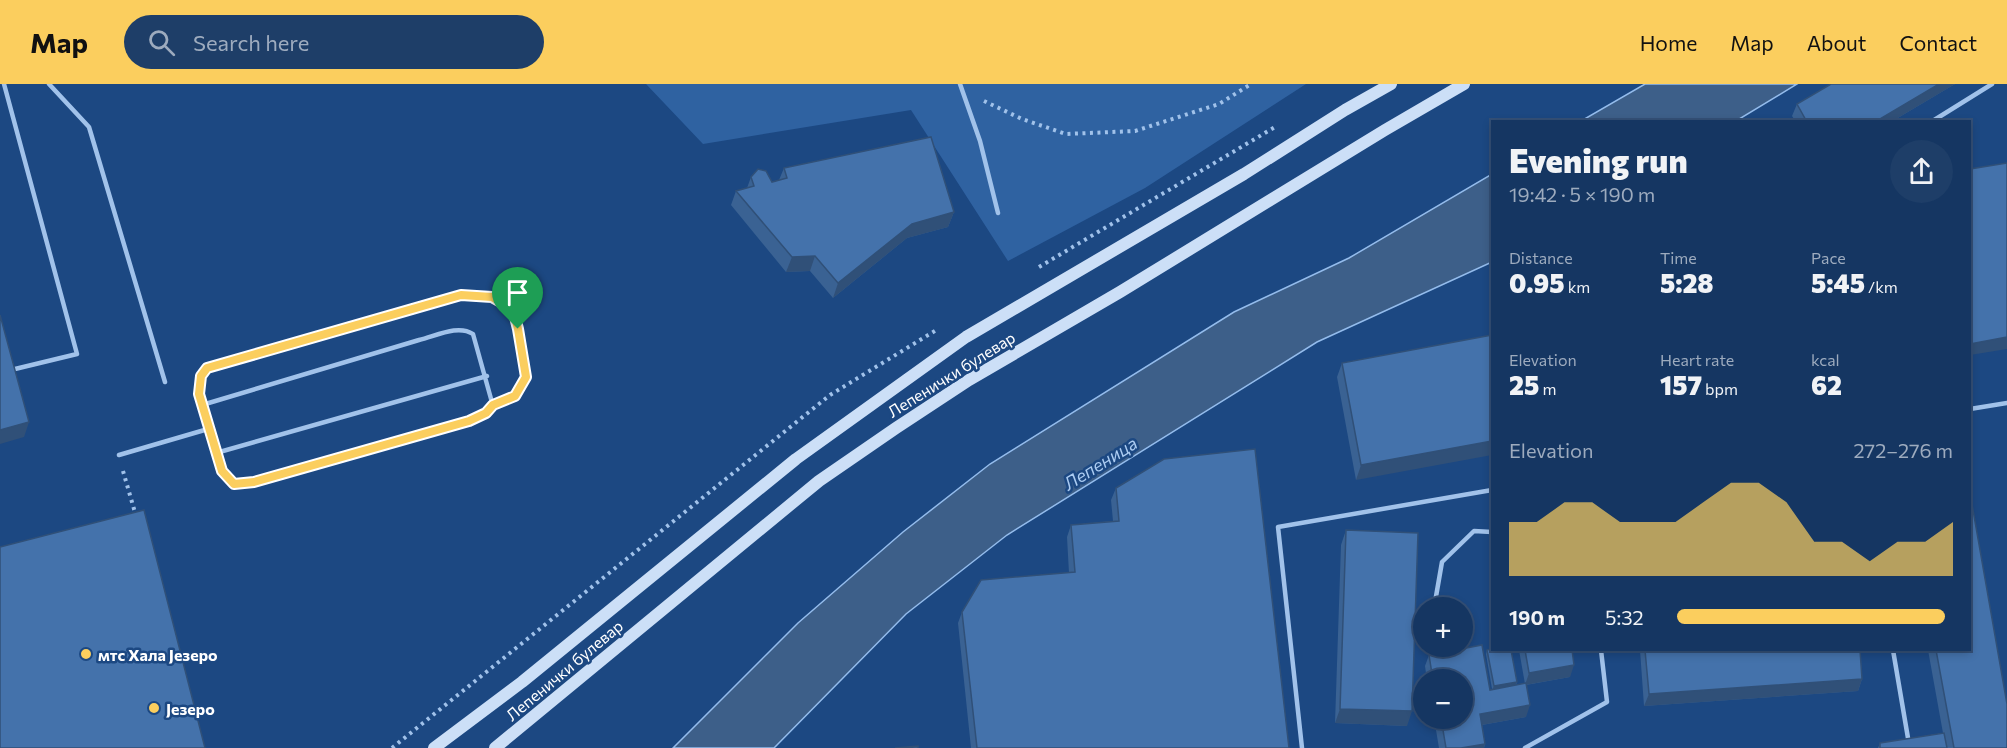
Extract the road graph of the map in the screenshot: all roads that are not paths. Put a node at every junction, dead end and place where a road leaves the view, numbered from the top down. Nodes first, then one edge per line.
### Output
1 (4, 84) edge
2 (49, 84) edge
3 (1391, 84) edge
4 (1464, 84) edge
5 (1992, 84) edge
6 (961, 85) edge
7 (1934, 120) edge
8 (998, 213) dead end
9 (15, 369) edge
10 (486, 376) junction
11 (165, 382) dead end
12 (2007, 403) edge
13 (202, 405) junction
14 (493, 405) junction
15 (1971, 409) edge
16 (208, 429) junction
17 (216, 453) junction
18 (119, 455) road end
19 (1491, 490) edge
20 (1491, 532) edge
21 (1436, 597) edge
22 (1601, 651) edge
23 (1893, 651) edge
24 (1910, 744) edge
25 (434, 748) edge
26 (495, 748) edge
27 (1302, 748) edge
28 (1525, 748) edge

1 - 9 lane
2 - 11 lane
3 - 25 main road, Лепенички булевар
4 - 26 main road, Лепенички булевар
5 - 7 lane
6 - 8 lane
10 - 13 lane
10 - 14 lane
10 - 17 lane
12 - 15 lane
13 - 14 lane
13 - 16 lane
14 - 17 lane
16 - 17 lane
16 - 18 lane
19 - 27 lane
20 - 21 lane
22 - 28 lane
23 - 24 lane

